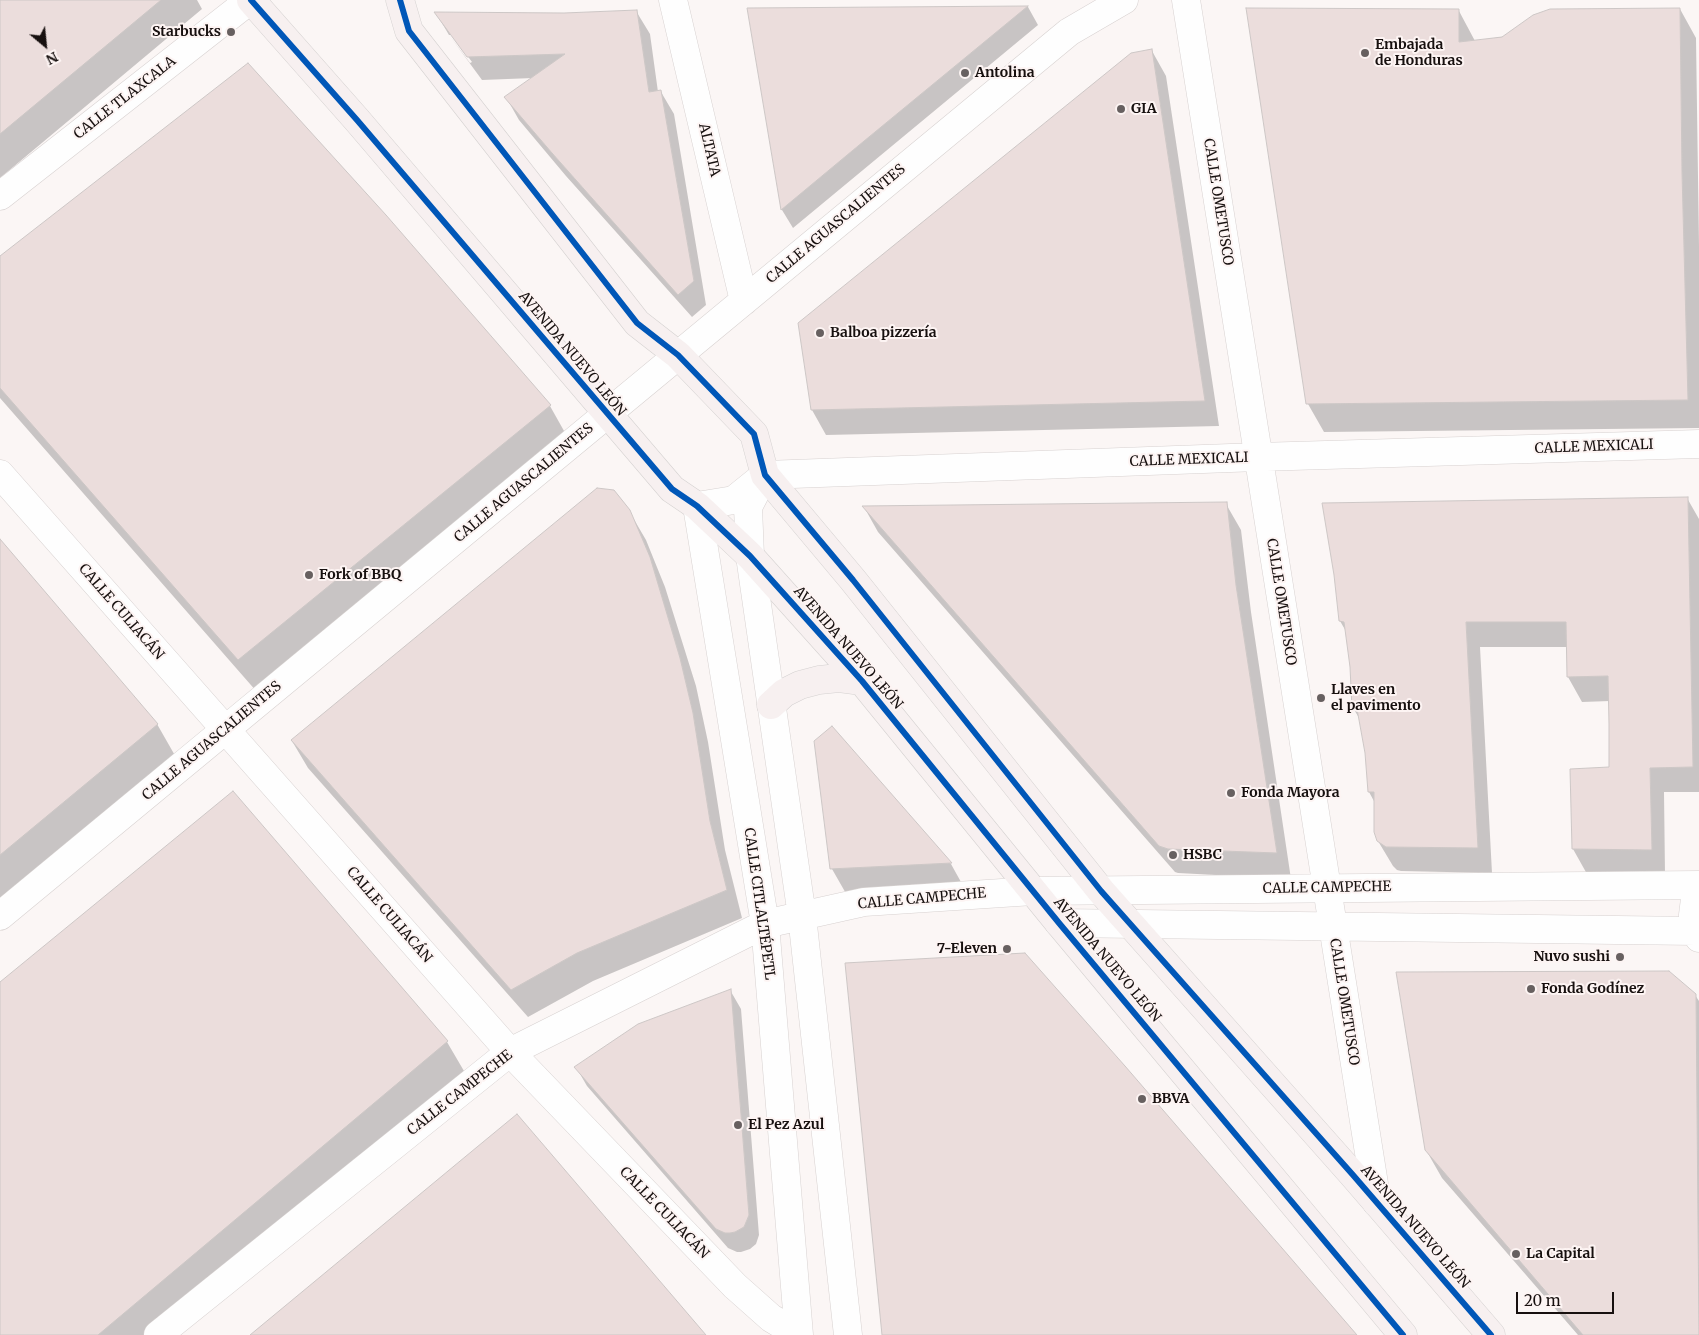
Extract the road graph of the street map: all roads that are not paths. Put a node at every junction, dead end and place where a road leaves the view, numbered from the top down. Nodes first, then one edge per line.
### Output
1 (250, 0) edge
2 (400, 0) edge
3 (674, 0) edge
4 (1124, 0) edge
5 (1186, 0) edge
6 (0, 196) edge
7 (744, 301) junction
8 (678, 355) junction
9 (607, 414) junction
10 (1699, 444) edge
11 (1258, 457) junction
12 (0, 474) edge
13 (765, 475) junction
14 (697, 506) junction
15 (750, 556) junction
16 (862, 681) junction
17 (771, 705) junction
18 (225, 730) junction
19 (1699, 885) edge
20 (1326, 888) junction
21 (1699, 890) edge
22 (1032, 891) junction
23 (1101, 891) junction
24 (0, 916) edge
25 (802, 916) junction
26 (1059, 923) junction
27 (765, 924) junction
28 (1132, 925) junction
29 (1332, 927) junction
30 (1697, 934) edge
31 (510, 1052) junction
32 (1377, 1203) junction
33 (158, 1335) edge
34 (799, 1335) edge
35 (848, 1335) edge
36 (1403, 1335) edge
37 (1491, 1335) edge

1 - 6 street, CALLE TLAXCALA
1 - 9 main road, AVENIDA NUEVO LEÓN
2 - 8 main road, AVENIDA NUEVO LEÓN
3 - 7 street, ALTATA
4 - 7 street, CALLE AGUASCALIENTES
5 - 11 street, CALLE OMETUSCO
7 - 8 street, CALLE AGUASCALIENTES
8 - 9 street, CALLE AGUASCALIENTES
8 - 13 main road, AVENIDA NUEVO LEÓN
9 - 14 main road, AVENIDA NUEVO LEÓN
9 - 18 street, CALLE AGUASCALIENTES
10 - 11 street, CALLE MEXICALI
11 - 13 street, CALLE MEXICALI
11 - 20 street, CALLE OMETUSCO
12 - 18 street, CALLE CULIACÁN
13 - 14 street
13 - 15 street
13 - 23 main road, AVENIDA NUEVO LEÓN
14 - 15 main road, AVENIDA NUEVO LEÓN
14 - 27 street, CALLE CITLALTÉPETL
15 - 16 main road, AVENIDA NUEVO LEÓN
15 - 17 street
16 - 17 main road
16 - 22 main road, AVENIDA NUEVO LEÓN
17 - 25 street
18 - 24 street, CALLE AGUASCALIENTES
18 - 31 street, CALLE CULIACÁN
19 - 20 street, CALLE CAMPECHE
20 - 23 street, CALLE CAMPECHE
20 - 29 street, CALLE OMETUSCO
21 - 30 street
22 - 23 street, CALLE CAMPECHE
22 - 25 street, CALLE CAMPECHE
22 - 26 main road, AVENIDA NUEVO LEÓN
23 - 28 main road, AVENIDA NUEVO LEÓN
25 - 27 street, CALLE CAMPECHE
25 - 35 street
26 - 28 street
26 - 36 main road, AVENIDA NUEVO LEÓN
27 - 31 street, CALLE CAMPECHE
27 - 34 street, CALLE CITLALTÉPETL
28 - 29 street
28 - 32 main road, AVENIDA NUEVO LEÓN
29 - 30 street
29 - 32 street, CALLE OMETUSCO
31 - 33 street, CALLE CAMPECHE
31 - 34 street, CALLE CULIACÁN
32 - 37 main road, AVENIDA NUEVO LEÓN

